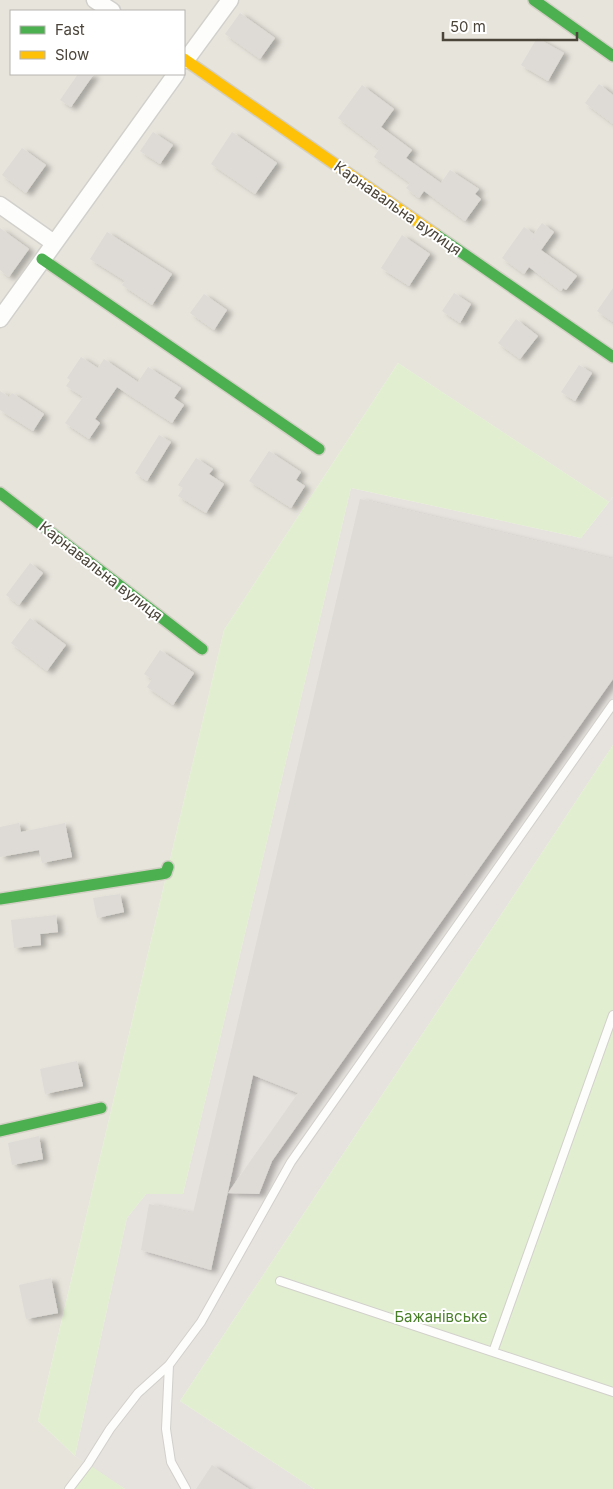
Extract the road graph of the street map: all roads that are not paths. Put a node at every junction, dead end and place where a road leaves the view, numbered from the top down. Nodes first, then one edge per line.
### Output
1 (95, 0) edge
2 (230, 0) edge
3 (534, 0) edge
4 (110, 10) edge
5 (613, 56) edge
6 (185, 60) edge
7 (185, 62) edge
8 (175, 75) edge
9 (0, 205) edge
10 (54, 242) junction
11 (42, 259) junction
12 (0, 319) edge
13 (613, 357) edge
14 (319, 449) dead end
15 (0, 492) edge
16 (202, 649) dead end
17 (613, 704) edge
18 (168, 867) dead end
19 (0, 899) edge
20 (613, 1014) edge
21 (101, 1108) dead end
22 (0, 1131) edge
23 (280, 1281) dead end
24 (492, 1352) junction
25 (169, 1365) junction
26 (613, 1392) edge
27 (69, 1489) edge
28 (186, 1489) edge

1 - 4 street
2 - 6 street
3 - 5 street
7 - 13 street, Карнавальна вулиця
8 - 10 street
9 - 10 street
10 - 11 street
11 - 12 street
11 - 14 street
15 - 16 street, Карнавальна вулиця
17 - 25 lane
18 - 19 street
20 - 24 lane
21 - 22 street
23 - 24 lane
24 - 26 lane
25 - 27 lane
25 - 28 lane

